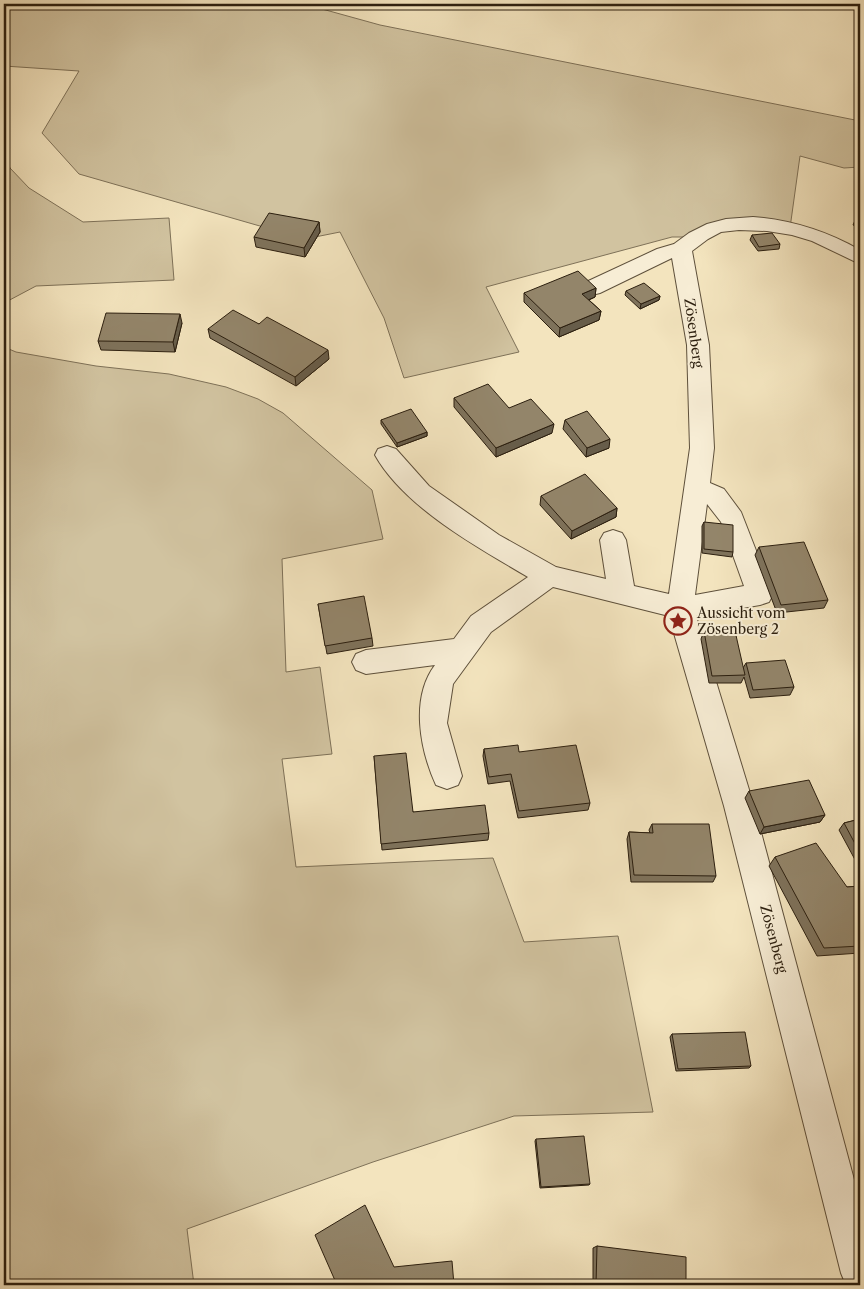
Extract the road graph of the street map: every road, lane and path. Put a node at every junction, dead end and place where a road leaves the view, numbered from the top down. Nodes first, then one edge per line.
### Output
1 (682, 249) junction
2 (860, 258) edge
3 (592, 288) edge
4 (387, 455) dead end
5 (696, 487) junction
6 (613, 540) dead end
7 (549, 576) junction
8 (622, 594) junction
9 (680, 608) junction
10 (461, 650) junction
11 (366, 662) dead end
12 (447, 776) dead end
13 (860, 1272) edge

1 - 2 street
1 - 3 street
1 - 5 street, Zösenberg
4 - 7 street
5 - 9 street, Zösenberg
5 - 9 street
6 - 8 street
7 - 8 street
7 - 10 street
8 - 9 street
9 - 13 street, Zösenberg
10 - 11 street
10 - 12 street

